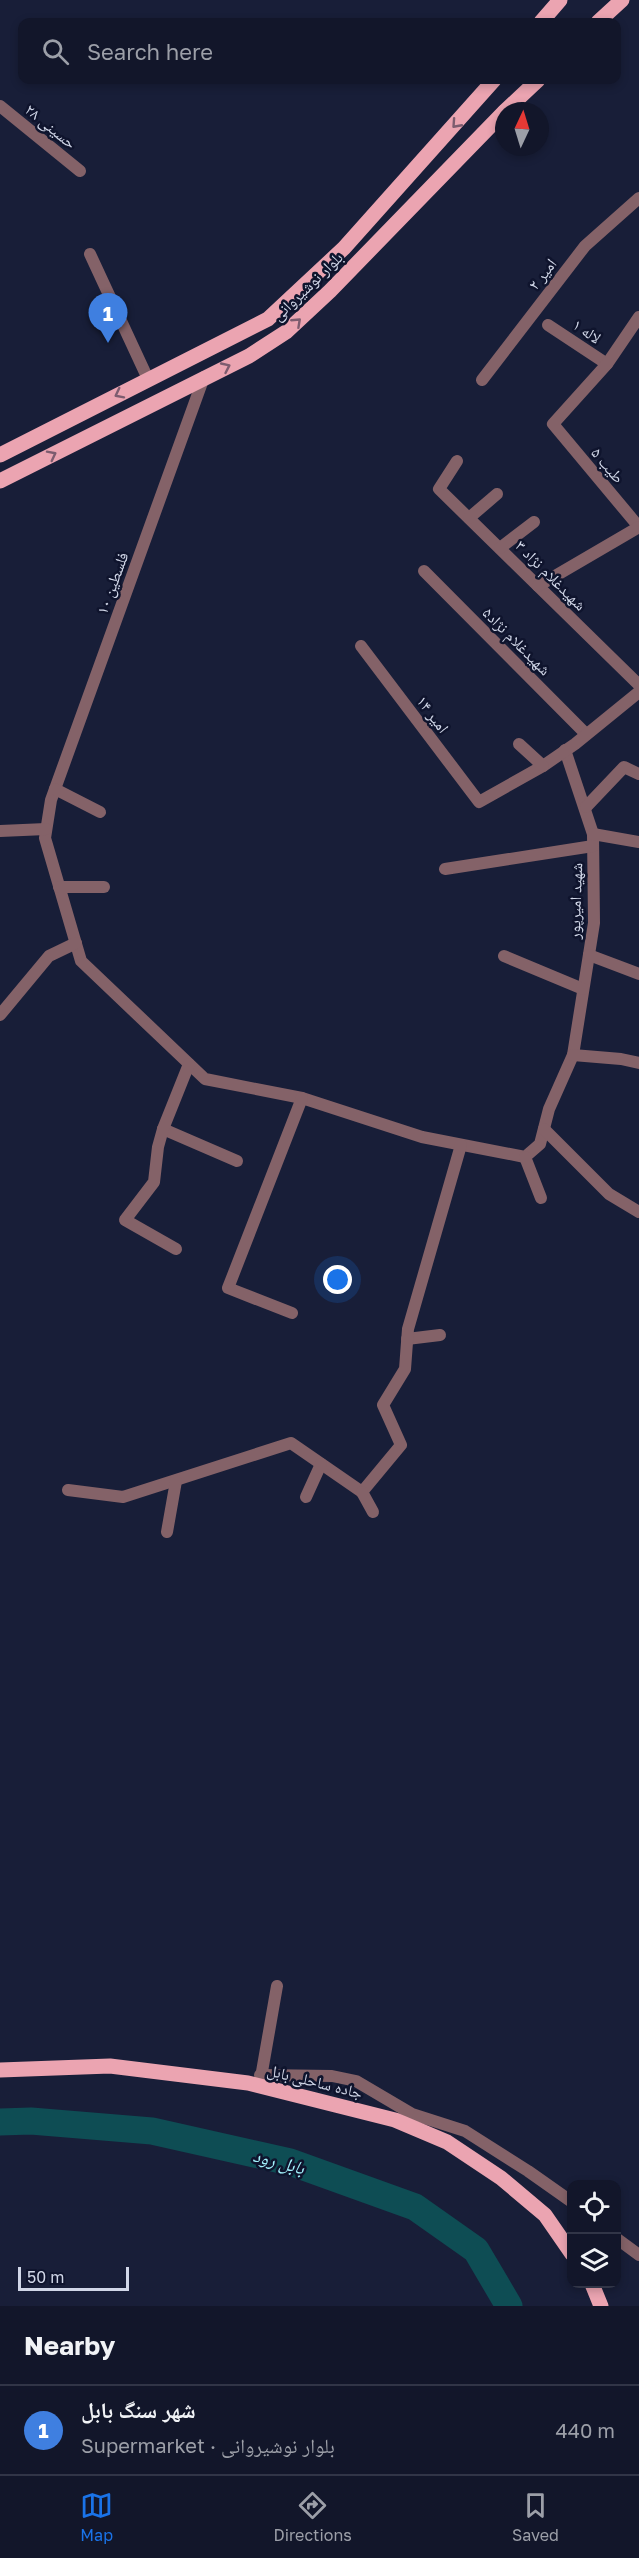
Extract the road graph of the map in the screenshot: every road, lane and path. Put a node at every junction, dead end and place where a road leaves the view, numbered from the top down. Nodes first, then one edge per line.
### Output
1 (560, 0) edge
2 (622, 0) edge
3 (544, 18) edge
4 (602, 18) edge
5 (490, 84) edge
6 (534, 84) edge
7 (515, 102) edge
8 (0, 106) edge
9 (495, 122) edge
10 (80, 171) dead end
11 (639, 198) edge
12 (90, 254) dead end
13 (639, 317) edge
14 (548, 325) dead end
15 (607, 364) junction
16 (204, 377) junction
17 (148, 379) junction
18 (482, 380) dead end
19 (0, 455) edge
20 (457, 461) dead end
21 (0, 481) edge
22 (496, 494) dead end
23 (470, 518) junction
24 (534, 522) dead end
25 (639, 527) edge
26 (500, 548) junction
27 (424, 571) dead end
28 (538, 586) junction
29 (361, 646) dead end
30 (639, 685) edge
31 (639, 692) edge
32 (585, 734) junction
33 (519, 744) dead end
34 (565, 750) junction
35 (543, 766) junction
36 (639, 774) edge
37 (53, 794) junction
38 (585, 807) junction
39 (100, 812) dead end
40 (46, 830) junction
41 (0, 831) edge
42 (593, 840) junction
43 (639, 842) edge
44 (445, 869) dead end
45 (59, 887) junction
46 (104, 887) dead end
47 (76, 943) junction
48 (589, 955) junction
49 (504, 956) dead end
50 (639, 974) edge
51 (583, 989) junction
52 (0, 1014) edge
53 (573, 1055) junction
54 (639, 1063) edge
55 (189, 1064) junction
56 (302, 1098) junction
57 (163, 1129) junction
58 (544, 1129) junction
59 (461, 1145) junction
60 (525, 1157) junction
61 (237, 1161) dead end
62 (541, 1198) dead end
63 (639, 1212) edge
64 (176, 1249) dead end
65 (292, 1313) dead end
66 (440, 1335) dead end
67 (407, 1340) junction
68 (321, 1464) junction
69 (176, 1481) junction
70 (68, 1490) dead end
71 (362, 1492) junction
72 (306, 1497) dead end
73 (373, 1512) dead end
74 (167, 1532) dead end
75 (277, 1986) dead end
76 (0, 2070) edge
77 (260, 2080) junction
78 (567, 2198) edge
79 (621, 2242) edge
80 (567, 2247) edge
81 (639, 2255) edge
82 (594, 2288) edge
83 (601, 2306) edge

1 - 3 main road
2 - 4 main road
5 -> 17 main road, بلوار نوشیروانی
6 - 7 main road, بلوار نوشیروانی
8 - 10 street, حسینی ۲۸
16 -> 9 main road, بلوار نوشیروانی
11 - 18 street, امیر ۲
12 - 17 street
13 - 15 street
14 - 15 street, لاله ۱
15 - 25 street, طیب ۵
21 -> 16 main road, بلوار نوشیروانی
16 - 37 street, فلسطین ۱۰
17 -> 19 main road, بلوار نوشیروانی
20 - 23 street, شهیدغلام نژاد ۳
22 - 23 street
23 - 26 street, شهیدغلام نژاد ۳
24 - 26 street
25 - 28 street
26 - 28 street, شهیدغلام نژاد ۳
27 - 32 street, شهیدغلام نژاد۵
28 - 30 street, شهیدغلام نژاد ۳
29 - 35 street, امیر ۱۴
31 - 32 street
32 - 34 street
33 - 35 street
34 - 35 street
34 - 38 street, شهید امیرپور
36 - 38 street
37 - 39 street
37 - 40 street, فلسطین ۱۰
38 - 42 street, شهید امیرپور
40 - 41 street
40 - 45 street, فلسطین ۱۰
42 - 43 street
42 - 44 street
42 - 48 street, شهید امیرپور
45 - 46 street
45 - 47 street, فلسطین ۱۰
47 - 52 street
47 - 55 street, فلسطین ۱۰
48 - 50 street
48 - 51 street, شهید امیرپور
49 - 51 street
51 - 53 street, شهید امیرپور
53 - 54 street
53 - 58 street, شهید امیرپور
55 - 56 street, فلسطین ۱۰
55 - 57 street
56 - 59 street, فلسطین ۱۰
56 - 65 street
57 - 61 street
57 - 64 street
58 - 60 street, شهید امیرپور
58 - 63 street
59 - 60 street, فلسطین ۱۰
59 - 67 street
60 - 62 street
66 - 67 street
67 - 71 street
68 - 69 street
68 - 71 street
68 - 72 street
69 - 70 street
69 - 74 street
71 - 73 street
75 - 77 street
76 - 77 main road, جاده ساحلی بابل
77 - 78 street
77 - 80 main road, جاده ساحلی بابل
79 - 81 street
82 - 83 main road

